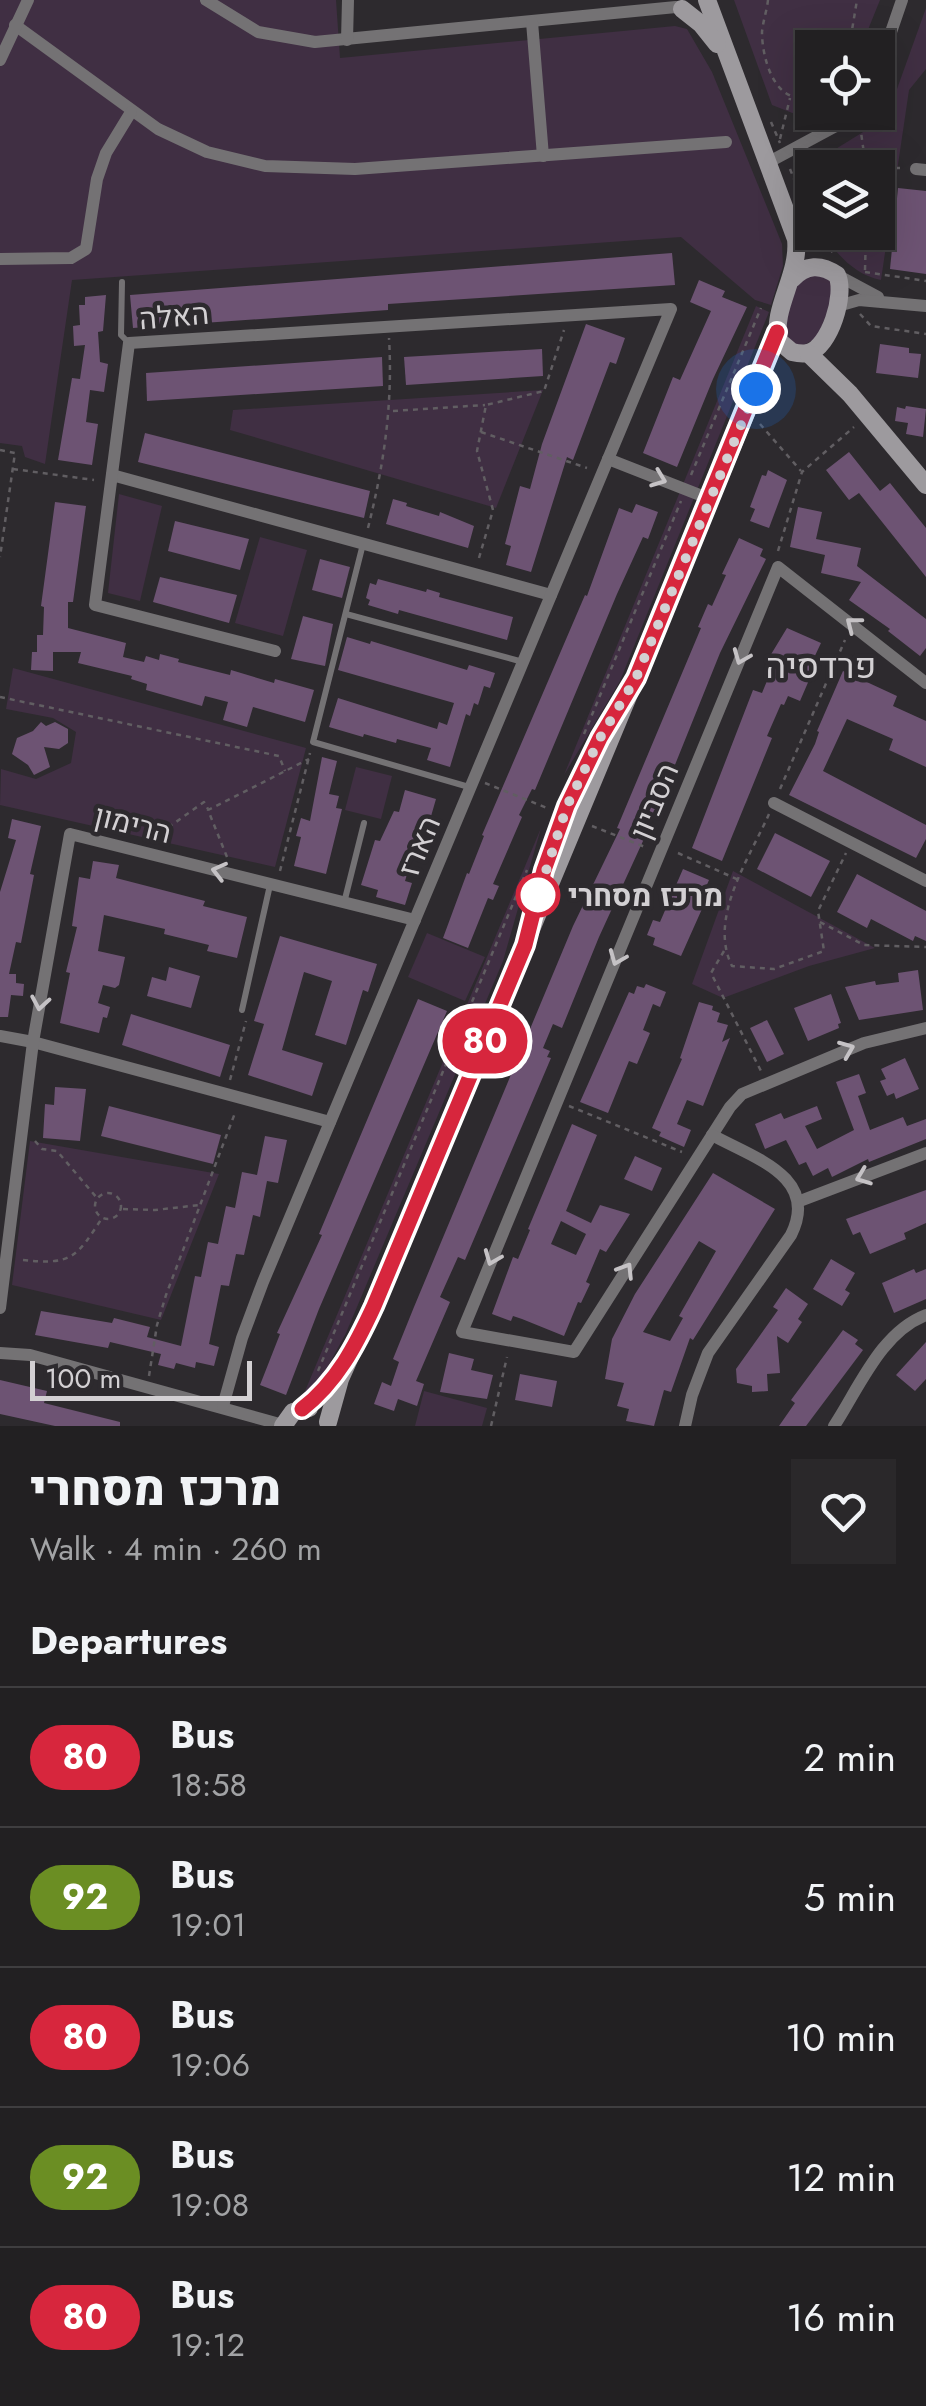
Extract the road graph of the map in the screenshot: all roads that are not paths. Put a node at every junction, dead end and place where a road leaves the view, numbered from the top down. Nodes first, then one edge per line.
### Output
1 (28, 0) edge
2 (348, 0) edge
3 (649, 0) edge
4 (705, 0) edge
5 (902, 0) edge
6 (216, 3) edge
7 (675, 5) edge
8 (622, 13) junction
9 (532, 22) junction
10 (15, 24) junction
11 (892, 30) edge
12 (347, 40) junction
13 (0, 60) edge
14 (729, 60) junction
15 (130, 112) junction
16 (824, 130) edge
17 (726, 142) dead end
18 (543, 156) junction
19 (772, 160) junction
20 (795, 236) edge
21 (797, 250) edge
22 (807, 250) edge
23 (0, 258) edge
24 (829, 271) junction
25 (792, 279) junction
26 (122, 282) dead end
27 (890, 300) junction
28 (844, 304) junction
29 (926, 306) edge
30 (671, 309) joint
31 (777, 332) junction
32 (826, 334) junction
33 (128, 343) junction
34 (804, 353) junction
35 (756, 389) junction
36 (850, 394) junction
37 (608, 459) junction
38 (111, 479) junction
39 (926, 485) edge
40 (710, 499) junction
41 (364, 544) junction
42 (551, 595) junction
43 (346, 614) junction
44 (275, 651) dead end
45 (523, 662) junction
46 (926, 683) edge
47 (471, 788) junction
48 (774, 803) road end
49 (364, 823) dead end
50 (926, 882) edge
51 (273, 885) junction
52 (344, 903) junction
53 (415, 920) junction
54 (242, 1010) road end
55 (926, 1028) edge
56 (0, 1036) edge
57 (33, 1042) junction
58 (330, 1122) junction
59 (712, 1134) junction
60 (926, 1153) edge
61 (800, 1201) junction
62 (0, 1308) edge
63 (926, 1315) edge
64 (358, 1341) junction
65 (0, 1353) edge
66 (223, 1406) junction
67 (302, 1409) junction
68 (329, 1424) edge
69 (283, 1425) edge
70 (685, 1426) edge
71 (834, 1426) edge

1 - 10 street
2 - 12 street
3 - 8 street
4 - 7 street
4 - 14 street
5 - 11 street
6 - 12 street
7 - 8 street
7 - 14 street
8 - 9 street
9 - 12 street
9 - 18 street
10 - 13 street
10 - 15 street
14 - 19 street
15 - 18 street
15 - 23 street
16 - 19 street
17 - 18 street
19 - 20 street
21 - 25 street
22 - 24 street
24 - 25 street
24 - 27 street
24 - 28 street
25 - 31 street
26 - 33 lane
27 - 28 street
27 - 29 street
28 - 32 street
30 - 33 street, האלה
30 - 37 street, הארז
31 - 34 street
31 - 35 street
32 - 34 street
32 - 36 street
33 - 38 street, האלה
34 - 35 street
34 - 36 street
35 - 40 street
36 - 39 street
37 -> 40 street
37 - 42 street, הארז
38 - 41 street
38 - 44 street, האלה
40 - 64 street
41 - 42 street
41 - 43 lane
42 - 45 street, הארז
43 - 45 lane
43 - 47 lane
45 - 47 street, הארז
46 -> 59 street, הסביון
47 - 53 street, הארז
48 - 50 street
49 - 52 lane
51 - 52 street, הרימון
51 - 54 lane
51 -> 57 street, הרימון
52 - 53 street, הרימון
53 - 58 street, הארז
59 -> 55 street
56 - 57 street
57 - 58 street
57 - 62 street, הרימון
58 - 66 street, הארז
59 - 61 street
60 -> 61 street
61 - 70 street
63 - 71 street
64 - 67 street
64 - 68 street
65 - 66 street
66 - 69 street
67 - 68 street
67 - 69 street

